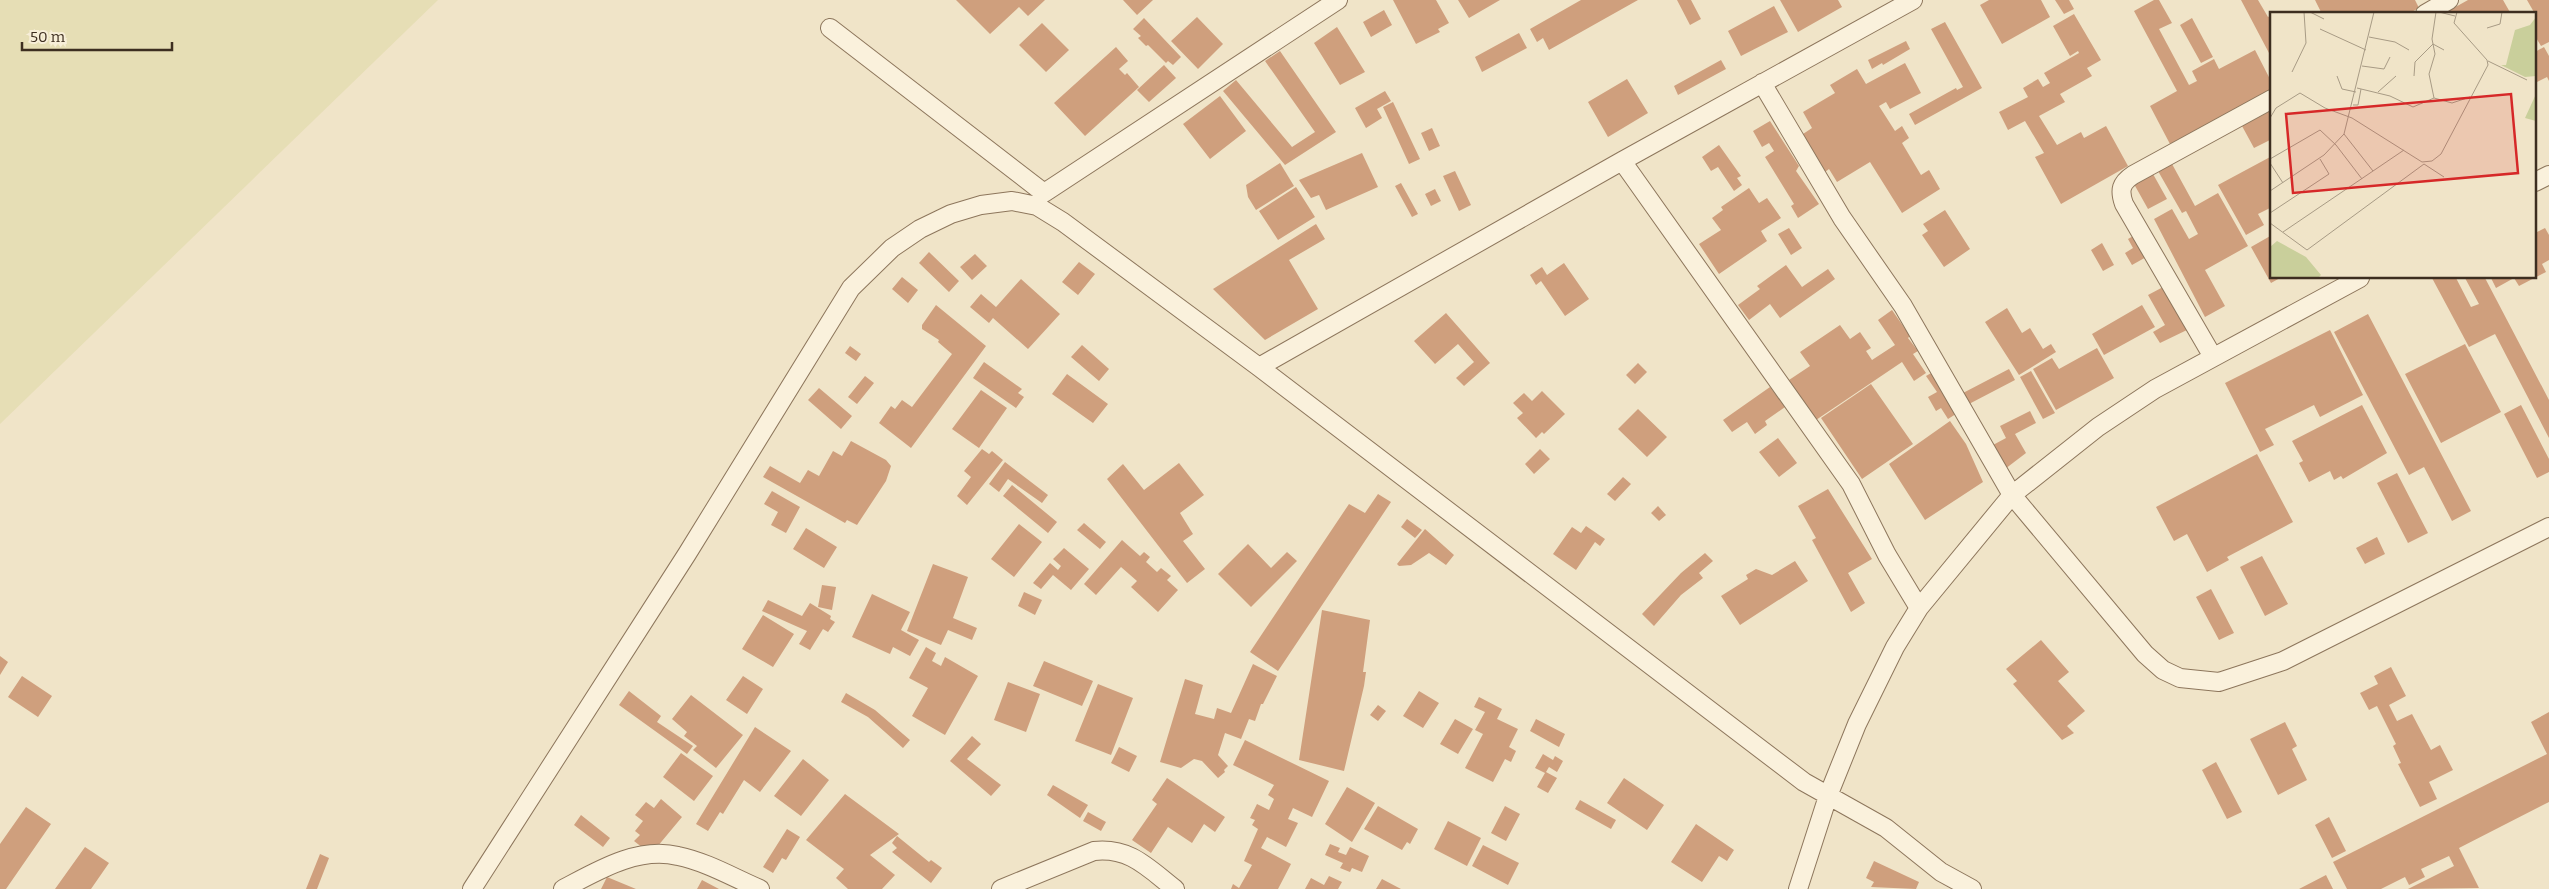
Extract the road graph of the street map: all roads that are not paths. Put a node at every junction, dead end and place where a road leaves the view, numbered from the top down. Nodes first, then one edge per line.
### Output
1 (1338, 0) edge
2 (1913, 0) edge
3 (2449, 0) edge
4 (2428, 12) edge
5 (830, 28) dead end
6 (1762, 83) junction
7 (2270, 100) edge
8 (1622, 160) junction
9 (2549, 175) edge
10 (2536, 182) edge
11 (2358, 279) edge
12 (2213, 357) junction
13 (1259, 367) junction
14 (2012, 495) junction
15 (2549, 527) edge
16 (1919, 608) junction
17 (1828, 796) junction
18 (472, 889) edge
19 (563, 889) edge
20 (760, 889) edge
21 (1001, 889) edge
22 (1175, 889) edge
23 (1798, 889) edge
24 (1972, 889) edge

1 - 5 street
2 - 6 street
3 - 4 street
6 - 8 street
6 - 14 street
7 - 12 street
8 - 13 street
8 - 16 street
9 - 10 street
11 - 12 street
12 - 14 street
13 - 17 street
13 - 18 street
14 - 15 street
14 - 16 street
16 - 17 street
17 - 23 street
17 - 24 street
19 - 20 street
21 - 22 street

